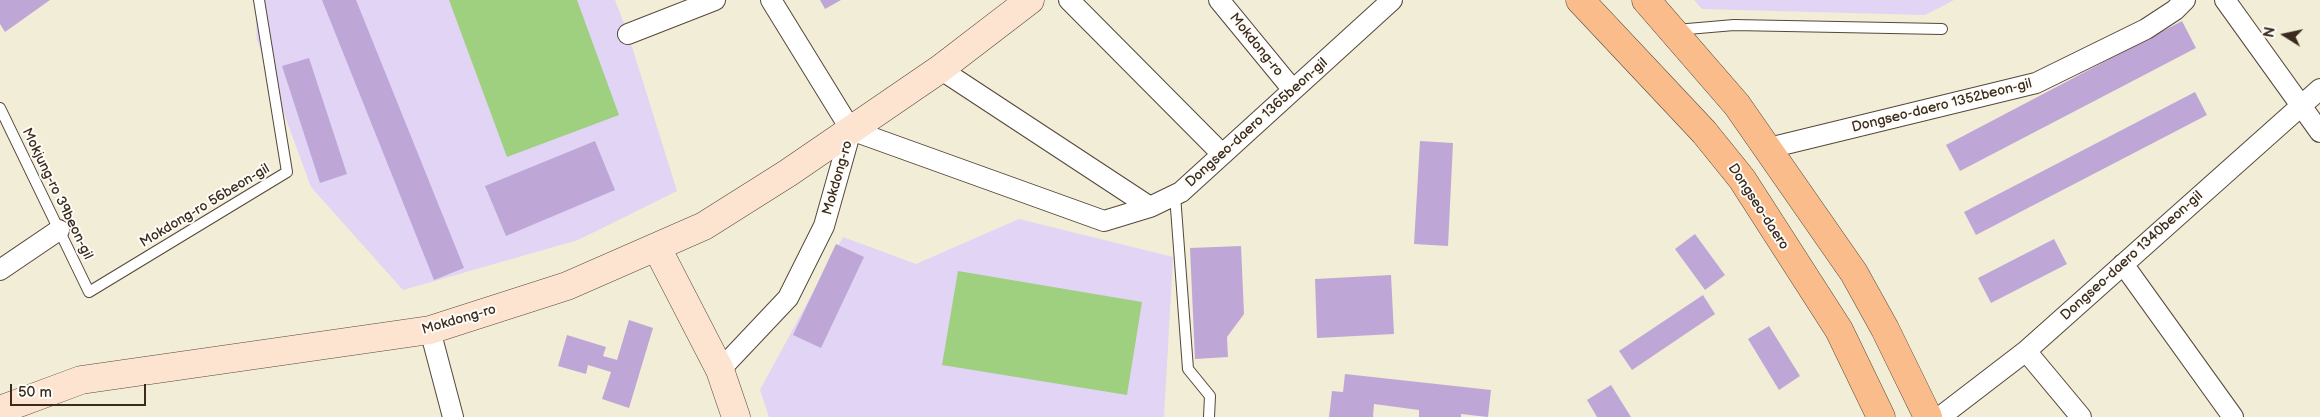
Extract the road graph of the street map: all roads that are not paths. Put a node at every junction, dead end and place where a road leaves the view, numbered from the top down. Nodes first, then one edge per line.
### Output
1 (259, 0) edge
2 (715, 0) edge
3 (771, 0) edge
4 (1030, 0) edge
5 (1069, 0) edge
6 (1220, 0) edge
7 (1392, 0) edge
8 (1580, 0) edge
9 (1646, 0) edge
10 (2185, 0) edge
11 (2225, 0) edge
12 (1942, 29) dead end
13 (1672, 31) junction
14 (628, 34) dead end
15 (940, 69) junction
16 (1293, 90) junction
17 (2320, 90) edge
18 (2302, 105) junction
19 (0, 108) edge
20 (851, 130) junction
21 (2320, 132) edge
22 (1769, 148) junction
23 (1222, 154) junction
24 (1174, 195) junction
25 (1150, 207) junction
26 (59, 230) junction
27 (656, 248) junction
28 (2123, 264) junction
29 (0, 270) edge
30 (89, 292) joint
31 (430, 330) junction
32 (2026, 351) junction
33 (720, 370) junction
34 (0, 410) edge
35 (453, 417) edge
36 (736, 417) edge
37 (1208, 417) edge
38 (1881, 417) edge
39 (1928, 417) edge
40 (1940, 417) edge
41 (2081, 417) edge
42 (2233, 417) edge

1 - 30 lane, Mokdong-ro 56beon-gil
2 - 14 street
3 - 20 street
4 - 15 main road, Mokdong-ro
5 - 23 street
6 - 16 street, Mokdong-ro
7 - 16 street, Dongseo-daero 1365beon-gil
8 - 38 main road, Dongseo-daero
9 - 13 main road
10 - 22 street, Dongseo-daero 1352beon-gil
11 - 18 street
12 - 13 lane
13 - 22 main road
15 - 20 main road, Mokdong-ro
15 - 25 street
16 - 23 street, Dongseo-daero 1365beon-gil
17 - 18 street, Dongseo-daero 1340beon-gil
18 - 21 street
18 - 28 street, Dongseo-daero 1340beon-gil
19 - 26 lane, Mokjung-ro 39beon-gil
20 - 25 street, Dongseo-daero 1365beon-gil
20 - 27 main road, Mokdong-ro
20 - 33 street, Mokdong-ro
22 - 39 main road
23 - 24 street, Dongseo-daero 1365beon-gil
24 - 25 street, Dongseo-daero 1365beon-gil
24 - 37 lane
26 - 29 street
26 - 30 lane, Mokjung-ro 39beon-gil
27 - 31 main road, Mokdong-ro
27 - 33 main road
28 - 32 street, Dongseo-daero 1340beon-gil
28 - 42 street
31 - 34 main road, Mokdong-ro
31 - 35 street
32 - 40 street, Dongseo-daero 1340beon-gil
32 - 41 street
33 - 36 main road

